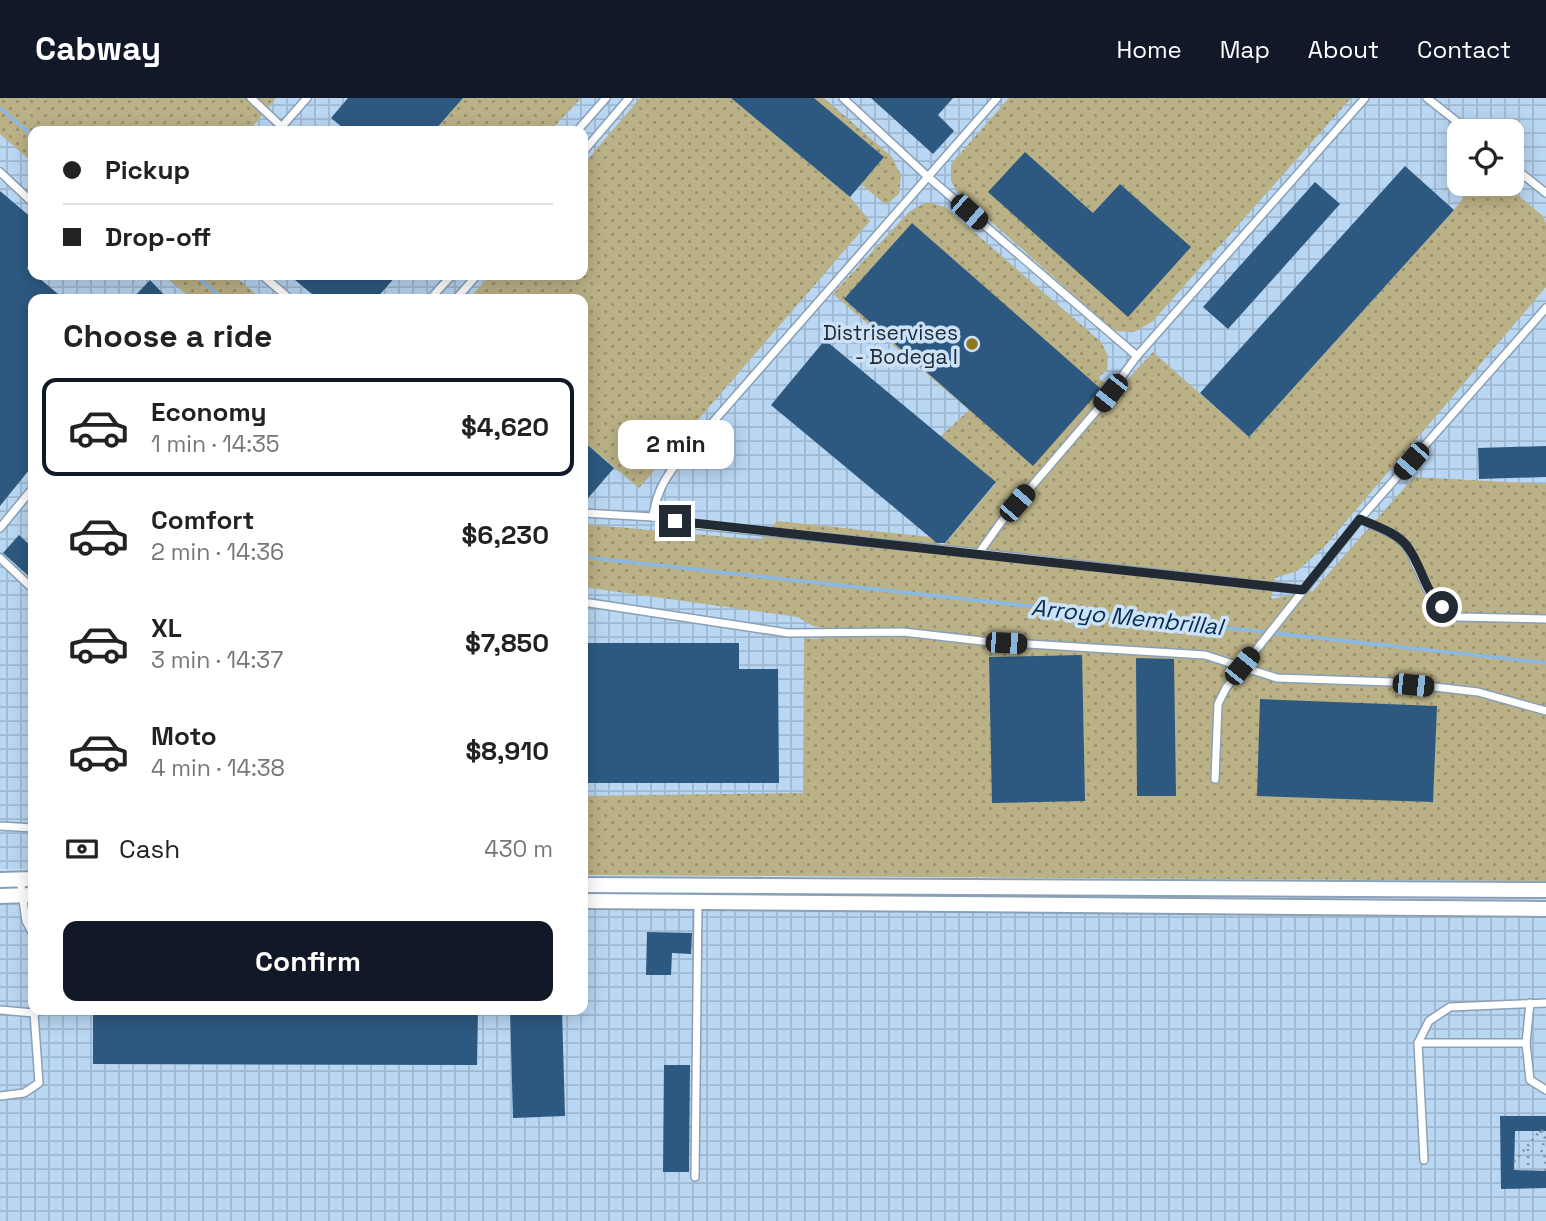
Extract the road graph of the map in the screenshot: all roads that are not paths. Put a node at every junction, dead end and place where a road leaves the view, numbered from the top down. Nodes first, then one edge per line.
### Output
1 (251, 98) edge
2 (307, 98) edge
3 (606, 98) edge
4 (629, 98) edge
5 (843, 98) edge
6 (997, 98) edge
7 (1365, 98) edge
8 (1427, 98) edge
9 (1454, 119) edge
10 (277, 126) edge
11 (283, 126) edge
12 (581, 126) edge
13 (588, 146) edge
14 (0, 172) edge
15 (927, 176) junction
16 (1524, 176) edge
17 (1546, 193) edge
18 (28, 198) edge
19 (268, 280) edge
20 (447, 280) edge
21 (473, 280) edge
22 (284, 294) edge
23 (435, 294) edge
24 (460, 294) edge
25 (1546, 307) edge
26 (1137, 356) junction
27 (28, 494) edge
28 (588, 513) edge
29 (653, 517) junction
30 (1360, 519) junction
31 (0, 527) edge
32 (979, 553) junction
33 (0, 558) edge
34 (28, 584) edge
35 (1303, 590) junction
36 (588, 602) edge
37 (1546, 619) edge
38 (1242, 666) junction
39 (1546, 711) edge
40 (1214, 779) dead end
41 (0, 826) edge
42 (28, 828) edge
43 (0, 880) edge
44 (588, 885) edge
45 (27, 887) edge
46 (1032, 888) junction
47 (1546, 890) edge
48 (0, 895) edge
49 (588, 901) edge
50 (698, 901) junction
51 (1033, 905) junction
52 (1546, 909) edge
53 (28, 925) edge
54 (1530, 1003) junction
55 (1546, 1003) edge
56 (0, 1010) edge
57 (28, 1011) edge
58 (38, 1015) edge
59 (1418, 1043) junction
60 (1526, 1043) junction
61 (1546, 1090) edge
62 (0, 1096) edge
63 (1424, 1160) dead end
64 (695, 1177) dead end

1 - 10 lane
2 - 11 lane
3 - 12 lane
4 - 13 lane
5 - 15 lane
6 - 15 lane
7 - 26 lane
8 - 9 lane
14 - 18 lane
15 - 26 lane
15 - 29 lane
16 - 17 lane
19 - 22 lane
20 - 23 lane
21 - 24 lane
25 - 30 lane
26 - 32 lane
27 - 31 lane
28 - 29 lane
29 - 32 lane
30 - 35 lane
30 - 37 lane
32 - 35 lane
33 - 34 lane
35 - 38 lane
36 - 38 lane
38 - 39 lane
38 - 40 lane
41 - 42 lane
43 - 45 street
44 - 46 street
45 - 48 street
45 - 53 lane
46 - 47 street
46 - 51 street
49 - 50 street
50 - 51 street
50 - 64 lane
51 - 52 street
54 - 55 lane
54 - 59 lane
54 - 60 lane
56 - 57 lane
58 - 62 lane
59 - 60 lane
59 - 63 lane
60 - 61 lane

